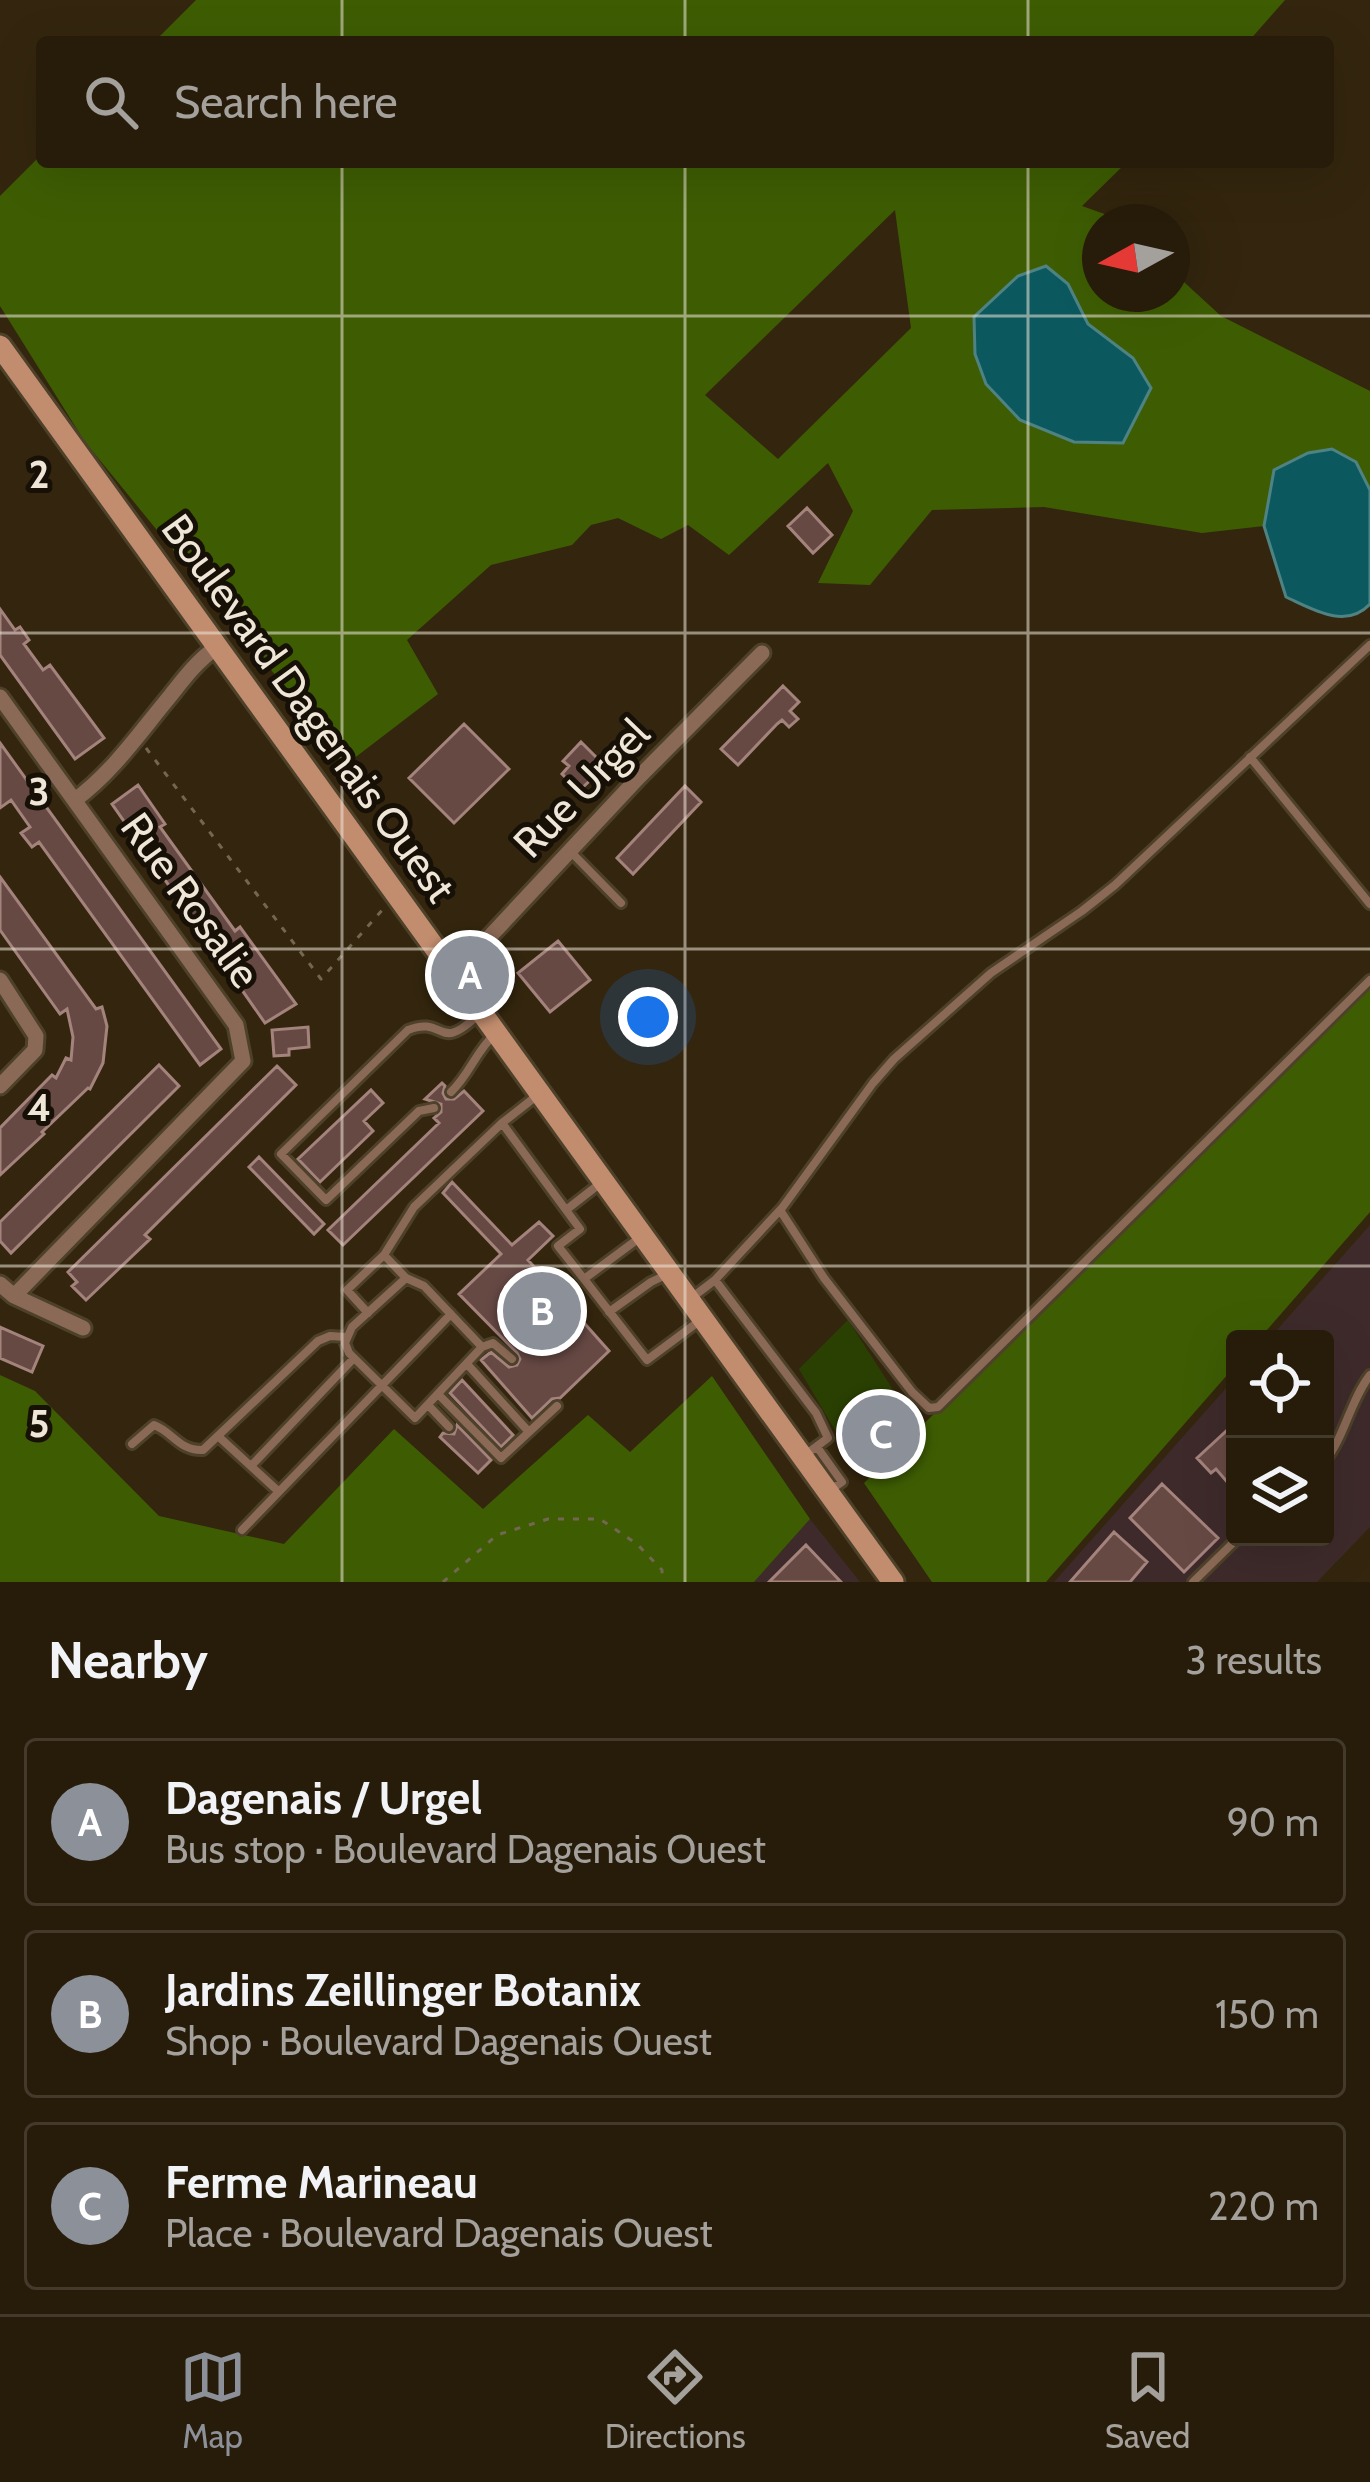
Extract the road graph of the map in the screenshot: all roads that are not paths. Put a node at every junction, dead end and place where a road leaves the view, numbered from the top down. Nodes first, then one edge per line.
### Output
1 (0, 346) edge
2 (1370, 645) edge
3 (217, 647) junction
4 (762, 653) dead end
5 (0, 697) edge
6 (1250, 758) junction
7 (75, 800) junction
8 (569, 850) junction
9 (621, 903) dead end
10 (1370, 904) edge
11 (451, 972) junction
12 (0, 980) edge
13 (1370, 980) edge
14 (481, 1012) junction
15 (496, 1033) junction
16 (0, 1086) edge
17 (452, 1092) dead end
18 (540, 1093) junction
19 (434, 1108) dead end
20 (502, 1123) junction
21 (603, 1181) junction
22 (566, 1210) junction
23 (780, 1210) junction
24 (643, 1235) junction
25 (384, 1255) junction
26 (670, 1273) junction
27 (406, 1278) junction
28 (584, 1280) junction
29 (715, 1280) junction
30 (7, 1290) edge
31 (696, 1309) junction
32 (609, 1312) junction
33 (368, 1313) junction
34 (451, 1314) junction
35 (83, 1328) dead end
36 (346, 1337) junction
37 (482, 1347) junction
38 (354, 1358) junction
39 (512, 1360) dead end
40 (467, 1364) junction
41 (1370, 1375) edge
42 (382, 1385) junction
43 (438, 1394) junction
44 (428, 1405) junction
45 (557, 1406) dead end
46 (449, 1427) dead end
47 (529, 1432) junction
48 (219, 1437) junction
49 (132, 1444) dead end
50 (1334, 1448) edge
51 (810, 1452) junction
52 (251, 1466) junction
53 (278, 1491) junction
54 (242, 1529) dead end
55 (1230, 1546) edge
56 (891, 1581) edge
57 (1193, 1582) edge

1 - 3 main road, Boulevard Dagenais Ouest
2 - 6 lane
3 - 7 street
3 - 11 main road, Boulevard Dagenais Ouest
4 - 8 street, Rue Urgel
5 - 7 street, Rue Rosalie
6 - 10 lane
6 - 23 lane
7 - 30 street, Rue Rosalie
8 - 9 lane
8 - 11 street, Rue Urgel
11 - 14 main road, Boulevard Dagenais Ouest
12 - 16 street
13 - 23 lane
14 - 15 main road, Boulevard Dagenais Ouest
14 - 19 lane
15 - 17 lane
15 - 18 main road, Boulevard Dagenais Ouest
18 - 20 lane
18 - 21 main road, Boulevard Dagenais Ouest
20 - 22 lane
20 - 25 lane
21 - 22 lane
21 - 24 main road, Boulevard Dagenais Ouest
22 - 28 lane
23 - 29 lane
24 - 26 main road, Boulevard Dagenais Ouest
24 - 28 lane
25 - 27 lane
25 - 33 lane
26 - 31 main road, Boulevard Dagenais Ouest
26 - 32 lane
27 - 33 lane
27 - 34 lane
28 - 32 lane
29 - 31 lane
29 - 51 lane
30 - 35 street
31 - 32 lane
31 - 51 main road, Boulevard Dagenais Ouest
33 - 36 lane
34 - 37 lane
34 - 42 lane
36 - 38 lane
36 - 48 lane
37 - 39 lane
37 - 40 lane
38 - 42 lane
38 - 52 lane
40 - 43 lane
40 - 47 lane
41 - 50 lane
42 - 44 lane
42 - 53 lane
43 - 44 lane
43 - 47 lane
44 - 46 lane
45 - 47 lane
48 - 49 lane
48 - 52 lane
51 - 56 main road, Boulevard Dagenais Ouest
52 - 53 lane
53 - 54 lane
55 - 57 lane

